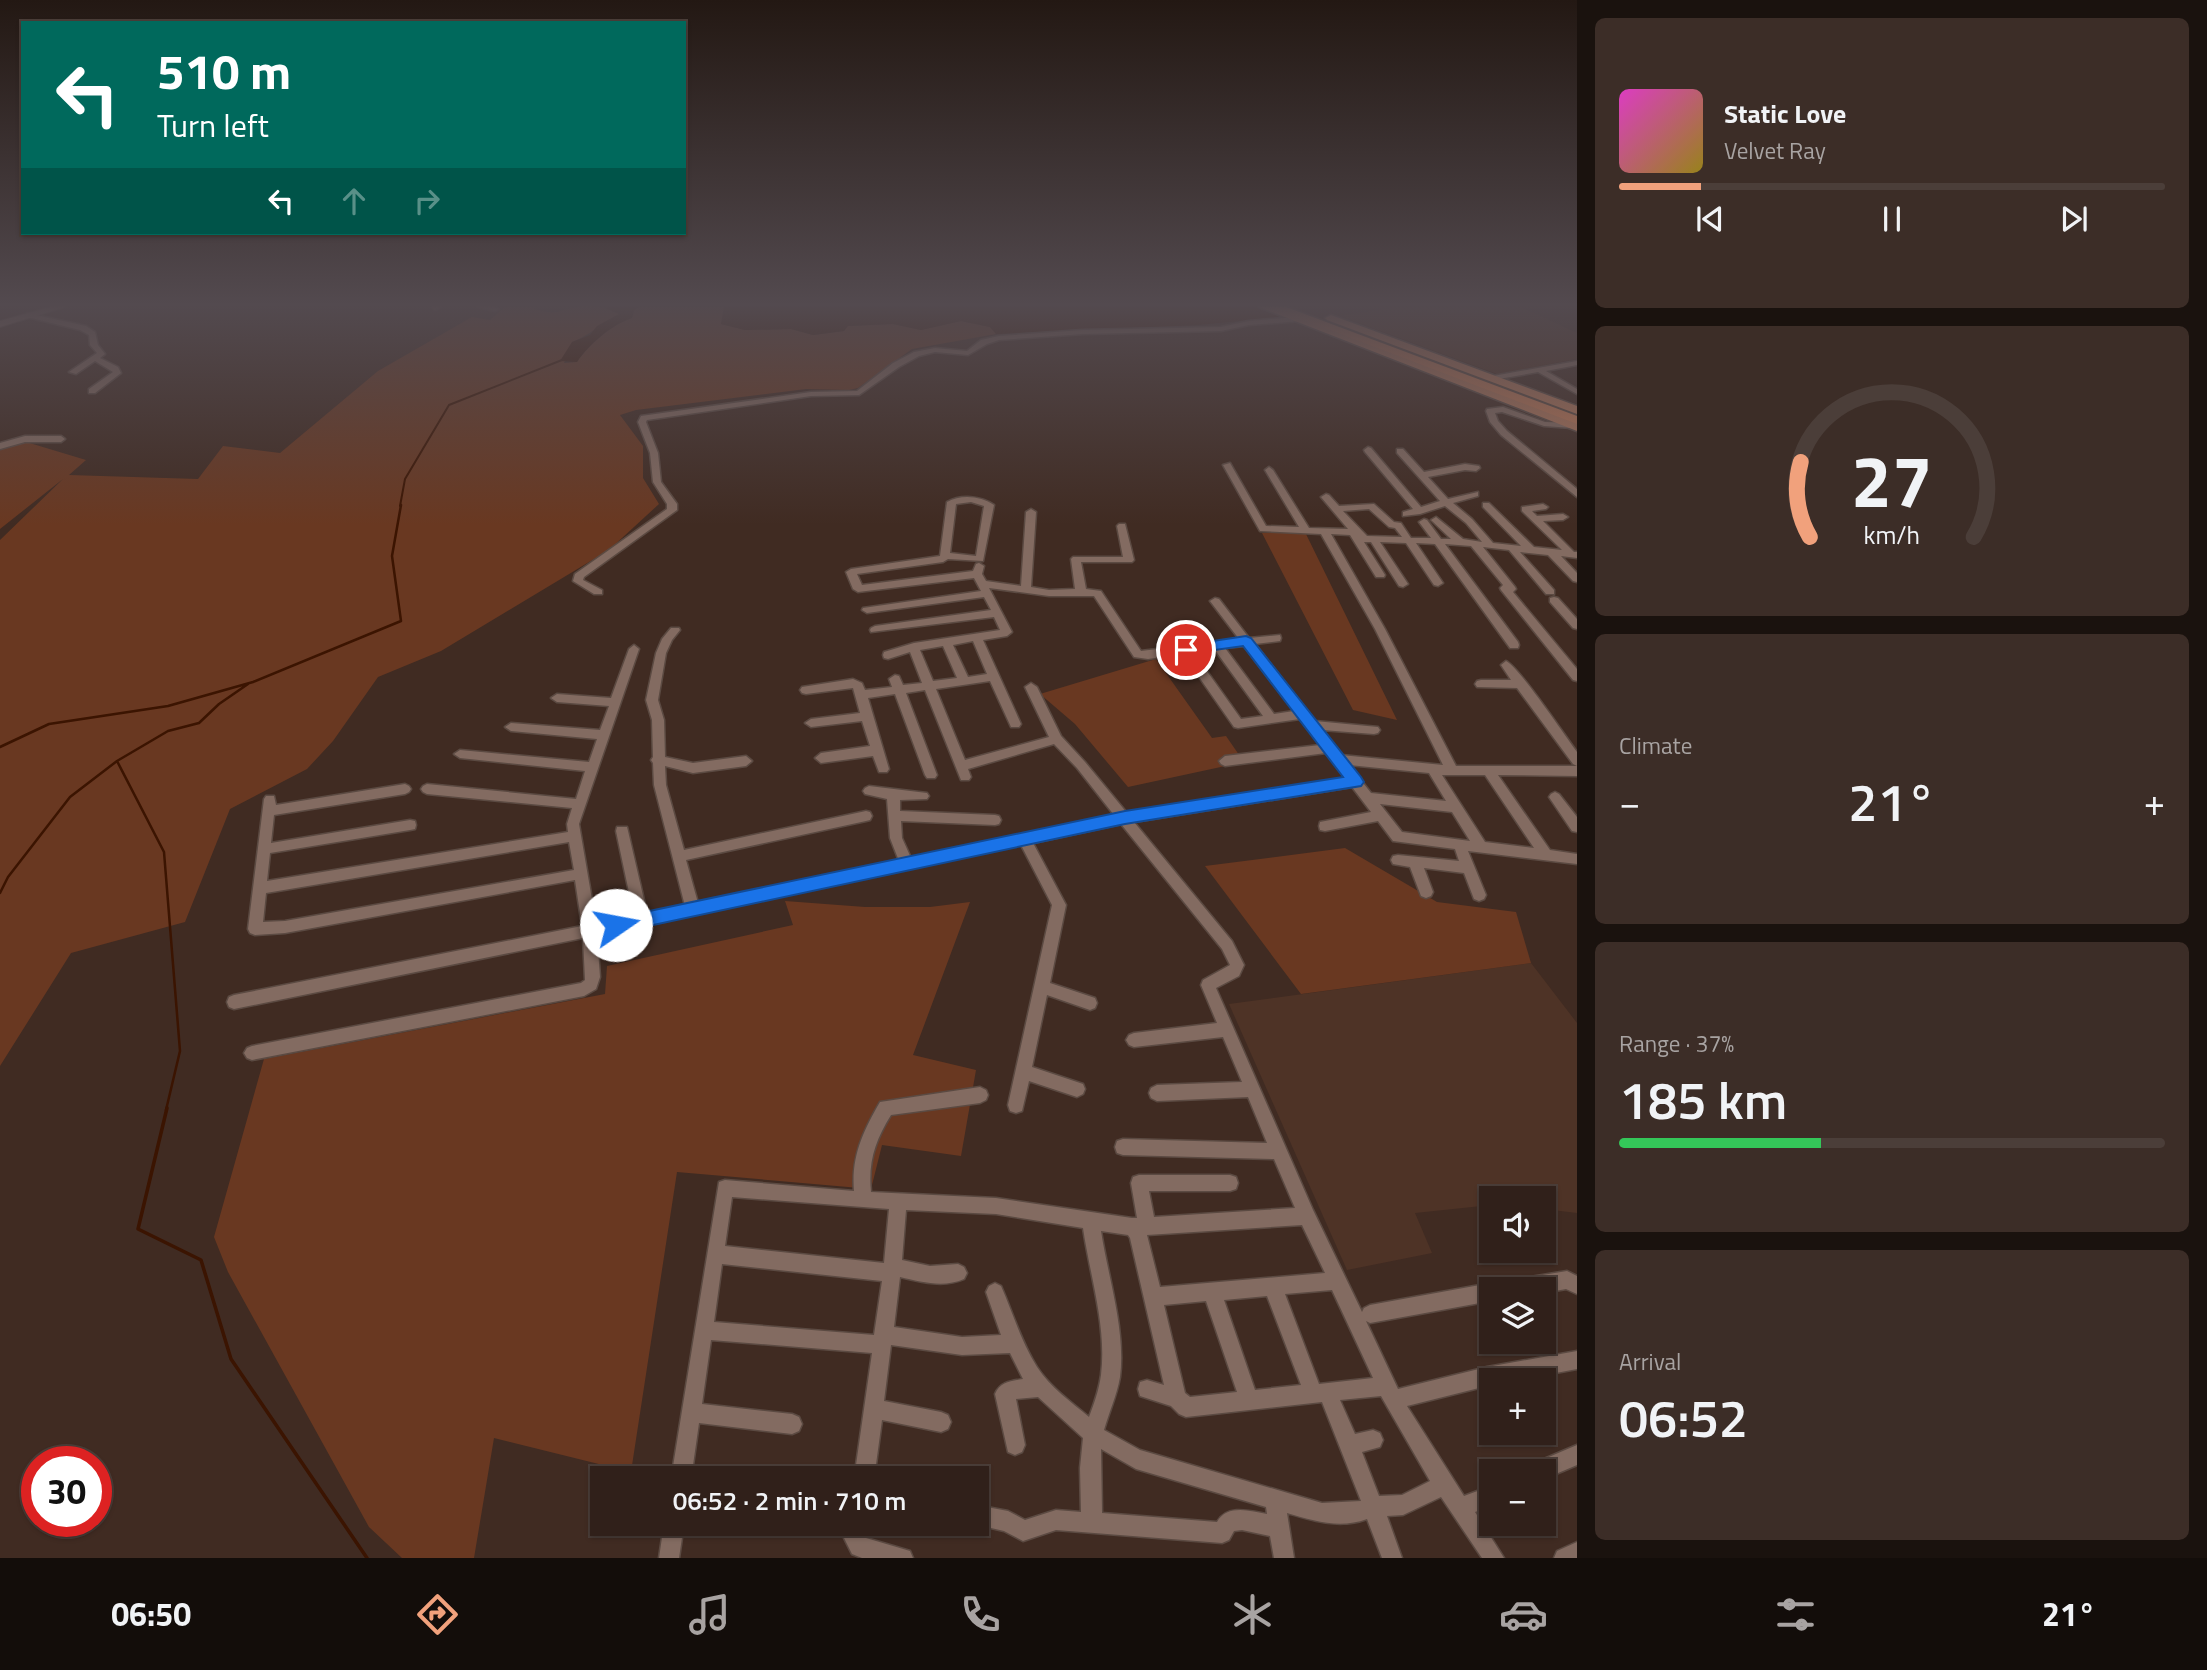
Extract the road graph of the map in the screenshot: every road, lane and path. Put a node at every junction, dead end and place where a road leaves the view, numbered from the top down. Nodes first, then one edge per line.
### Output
1 (108, 380) edge
2 (877, 380) edge
3 (1473, 380) edge
4 (1474, 380) edge
5 (1496, 380) edge
6 (1556, 380) edge
7 (92, 391) dead end
8 (1577, 392) edge
9 (1576, 419) edge
10 (61, 439) dead end
11 (0, 446) edge
12 (1368, 450) dead end
13 (1400, 451) dead end
14 (1227, 465) dead end
15 (1476, 468) dead end
16 (1269, 470) dead end
17 (1423, 475) junction
18 (1475, 494) dead end
19 (1577, 494) edge
20 (1326, 497) dead end
21 (1446, 502) junction
22 (1486, 505) dead end
23 (1543, 507) dead end
24 (1336, 509) junction
25 (1420, 510) junction
26 (1031, 512) dead end
27 (1406, 514) dead end
28 (1563, 517) dead end
29 (1535, 519) junction
30 (1436, 520) dead end
31 (1424, 522) dead end
32 (1122, 526) dead end
33 (1305, 529) junction
34 (1324, 530) junction
35 (1354, 531) junction
36 (1374, 540) junction
37 (1408, 541) junction
38 (1438, 542) junction
39 (1460, 542) junction
40 (1474, 544) junction
41 (1490, 545) junction
42 (1511, 547) junction
43 (1530, 549) junction
44 (1551, 552) junction
45 (1574, 554) edge
46 (945, 556) junction
47 (980, 559) junction
48 (1380, 575) dead end
49 (1577, 579) edge
50 (1438, 583) dead end
51 (982, 584) junction
52 (1403, 584) dead end
53 (1026, 589) junction
54 (598, 592) dead end
55 (1081, 592) junction
56 (1215, 601) dead end
57 (867, 610) dead end
58 (996, 613) junction
59 (1577, 626) edge
60 (676, 630) dead end
61 (875, 630) dead end
62 (976, 637) junction
63 (1276, 638) dead end
64 (1246, 641) junction
65 (946, 642) junction
66 (1217, 645) junction
67 (1514, 645) dead end
68 (914, 647) junction
69 (634, 649) dead end
70 (1186, 650) junction
71 (888, 655) dead end
72 (1506, 665) dead end
73 (994, 677) junction
74 (1577, 677) edge
75 (964, 681) junction
76 (897, 684) junction
77 (1481, 684) dead end
78 (1521, 684) junction
79 (929, 685) junction
80 (1031, 687) dead end
81 (806, 690) dead end
82 (861, 695) junction
83 (557, 698) dead end
84 (617, 702) junction
85 (1303, 714) junction
86 (867, 716) junction
87 (1271, 719) junction
88 (811, 723) dead end
89 (1015, 724) dead end
90 (1311, 725) junction
91 (511, 727) dead end
92 (1374, 730) dead end
93 (604, 735) junction
94 (1056, 739) junction
95 (876, 748) junction
96 (1329, 748) junction
97 (460, 754) dead end
98 (821, 758) dead end
99 (1338, 759) junction
100 (657, 760) junction
101 (746, 761) dead end
102 (1224, 761) dead end
103 (1577, 761) edge
104 (594, 766) junction
105 (883, 769) dead end
106 (1433, 770) junction
107 (1452, 771) junction
108 (1488, 771) junction
109 (1577, 771) edge
110 (930, 775) dead end
111 (1356, 782) junction
112 (405, 789) dead end
113 (427, 789) dead end
114 (869, 791) dead end
115 (893, 795) junction
116 (923, 796) dead end
117 (1555, 797) dead end
118 (1368, 798) junction
119 (580, 804) junction
120 (1456, 807) junction
121 (866, 816) dead end
122 (895, 816) junction
123 (1382, 816) junction
124 (1125, 817) junction
125 (995, 820) dead end
126 (410, 825) dead end
127 (1325, 826) dead end
128 (1577, 827) edge
129 (622, 831) dead end
130 (574, 836) junction
131 (1025, 840) junction
132 (1459, 844) junction
133 (1480, 846) junction
134 (265, 849) junction
135 (1546, 855) junction
136 (680, 856) junction
137 (1577, 859) edge
138 (1398, 860) dead end
139 (1415, 862) junction
140 (908, 865) junction
141 (1469, 868) junction
142 (580, 874) junction
143 (260, 888) junction
144 (1426, 892) dead end
145 (1479, 895) dead end
146 (693, 910) junction
147 (642, 920) junction
148 (590, 931) junction
149 (1042, 986) junction
150 (234, 1002) dead end
151 (1090, 1003) dead end
152 (1227, 1029) junction
153 (1134, 1040) dead end
154 (252, 1053) dead end
155 (1023, 1072) junction
156 (1077, 1089) dead end
157 (1253, 1089) junction
158 (1157, 1093) dead end
159 (980, 1096) dead end
160 (1016, 1105) dead end
161 (1123, 1147) dead end
162 (1279, 1151) junction
163 (1230, 1183) dead end
164 (863, 1200) junction
165 (898, 1201) junction
166 (1307, 1216) junction
167 (1091, 1221) junction
168 (1140, 1226) junction
169 (715, 1254) junction
170 (892, 1270) junction
171 (957, 1273) dead end
172 (1337, 1281) junction
173 (1556, 1282) edge
174 (1577, 1284) edge
175 (1273, 1287) junction
176 (995, 1292) dead end
177 (1212, 1292) junction
178 (1479, 1294) edge
179 (1152, 1297) junction
180 (1370, 1314) dead end
181 (704, 1329) junction
182 (883, 1340) junction
183 (1015, 1343) junction
184 (1577, 1360) edge
185 (1042, 1387) junction
186 (1147, 1389) dead end
187 (1320, 1393) junction
188 (1389, 1393) junction
189 (1177, 1398) junction
190 (1249, 1400) junction
191 (873, 1409) junction
192 (691, 1412) junction
193 (941, 1422) dead end
194 (792, 1423) dead end
195 (1093, 1434) junction
196 (1373, 1440) dead end
197 (1014, 1445) dead end
198 (1350, 1445) junction
199 (1577, 1455) edge
200 (1556, 1464) edge
201 (683, 1466) edge
202 (866, 1466) edge
203 (1444, 1485) junction
204 (1275, 1500) junction
205 (1479, 1501) edge
206 (1374, 1507) junction
207 (1460, 1508) junction
208 (989, 1517) edge
209 (1092, 1522) junction
210 (1279, 1527) junction
211 (672, 1536) edge
212 (853, 1540) edge
213 (1577, 1552) edge
214 (669, 1558) edge
215 (903, 1558) edge
216 (1284, 1558) edge
217 (1392, 1558) edge
218 (1494, 1558) edge
219 (1564, 1558) edge

1 - 7 street
2 - 54 street
3 - 9 main road
4 - 9 highway
5 - 9 main road
6 - 8 street
9 - 19 street
10 - 11 street
12 - 25 street
13 - 17 street
14 - 33 street
15 - 17 street
16 - 33 street
17 - 21 street
18 - 21 street
20 - 24 street
21 - 25 street
21 - 41 street
22 - 43 street
23 - 29 street
24 - 35 street
24 - 37 street
25 - 27 street
26 - 53 street
28 - 29 street
29 - 45 street
30 - 39 street
31 - 38 street
32 - 55 street
33 - 34 street
34 - 35 street
34 - 107 street
35 - 36 street
35 - 48 street
36 - 37 street
36 - 52 street
37 - 38 street
37 - 50 street
38 - 39 street
38 - 67 street
39 - 40 street
40 - 41 street
40 - 74 street
41 - 42 street
42 - 43 street
42 - 59 street
43 - 44 street
44 - 45 street
44 - 49 street
46 - 47 street
46 - 47 street
46 - 51 street
47 - 51 street
51 - 53 street
51 - 57 street
51 - 58 street
53 - 55 street
55 - 70 street
56 - 64 street
58 - 61 street
58 - 62 street
60 - 100 street
62 - 65 street
62 - 73 street
63 - 64 street
64 - 66 street
64 - 85 street
65 - 68 street
65 - 75 street
66 - 70 street
66 - 87 street
68 - 71 street
68 - 79 street
69 - 84 street
70 - 87 street
72 - 78 street
73 - 75 street
73 - 89 street
75 - 79 street
76 - 79 street
76 - 82 street
76 - 110 street
77 - 78 street
78 - 103 street
79 - 94 street
80 - 94 street
81 - 82 street
82 - 86 street
83 - 84 street
84 - 93 street
85 - 87 street
85 - 90 street
86 - 88 street
86 - 95 street
90 - 92 street
90 - 96 street
91 - 93 street
93 - 104 street
94 - 124 street
95 - 98 street
95 - 105 street
96 - 99 street
96 - 102 street
97 - 104 street
99 - 106 street
99 - 111 street
100 - 101 street
100 - 136 street
104 - 119 street
106 - 107 street
106 - 120 street
107 - 108 street
108 - 109 street
108 - 135 street
111 - 118 street
111 - 124 street
112 - 134 street
113 - 119 street
114 - 115 street
115 - 116 street
115 - 122 street
117 - 128 street
118 - 120 street
118 - 123 street
119 - 130 street
120 - 133 street
121 - 136 street
122 - 125 street
122 - 140 street
123 - 127 street
123 - 132 street
124 - 131 street
124 - 152 street
126 - 134 street
129 - 147 street
130 - 142 street
130 - 143 street
131 - 140 street
131 - 149 street
132 - 133 street
132 - 141 street
133 - 135 street
134 - 143 street
135 - 137 street
136 - 146 street
138 - 139 street
139 - 141 street
139 - 144 street
140 - 146 street
141 - 145 street
142 - 143 street
142 - 148 street
146 - 147 street
147 - 148 street
148 - 150 street
148 - 154 street
149 - 151 street
149 - 155 street
152 - 153 street
152 - 157 street
155 - 156 street
155 - 160 street
157 - 158 street
157 - 162 street
159 - 164 street
161 - 162 street
162 - 166 street
163 - 168 street
164 - 165 street
164 - 169 street
165 - 167 street
165 - 170 street
166 - 168 street
166 - 172 street
167 - 168 street
167 - 195 street
168 - 179 street
169 - 170 street
169 - 181 street
170 - 171 street
170 - 182 street
172 - 175 street
172 - 188 street
173 - 174 street
175 - 177 street
175 - 187 street
176 - 183 street
177 - 179 street
177 - 190 street
178 - 180 street
179 - 189 street
181 - 182 street
181 - 192 street
182 - 183 street
182 - 191 street
183 - 185 street
184 - 188 street
185 - 195 street
185 - 197 street
186 - 189 street
187 - 188 street
187 - 190 street
187 - 198 street
188 - 203 street
189 - 190 street
191 - 193 street
191 - 202 street
192 - 194 street
192 - 201 street
195 - 204 street
195 - 209 street
196 - 198 street
198 - 206 street
199 - 200 street
203 - 206 street
203 - 207 street
204 - 206 street
204 - 210 street
205 - 207 street
206 - 217 street
207 - 218 street
208 - 209 street
209 - 210 street
210 - 216 street
211 - 214 street
212 - 215 street
213 - 219 street

